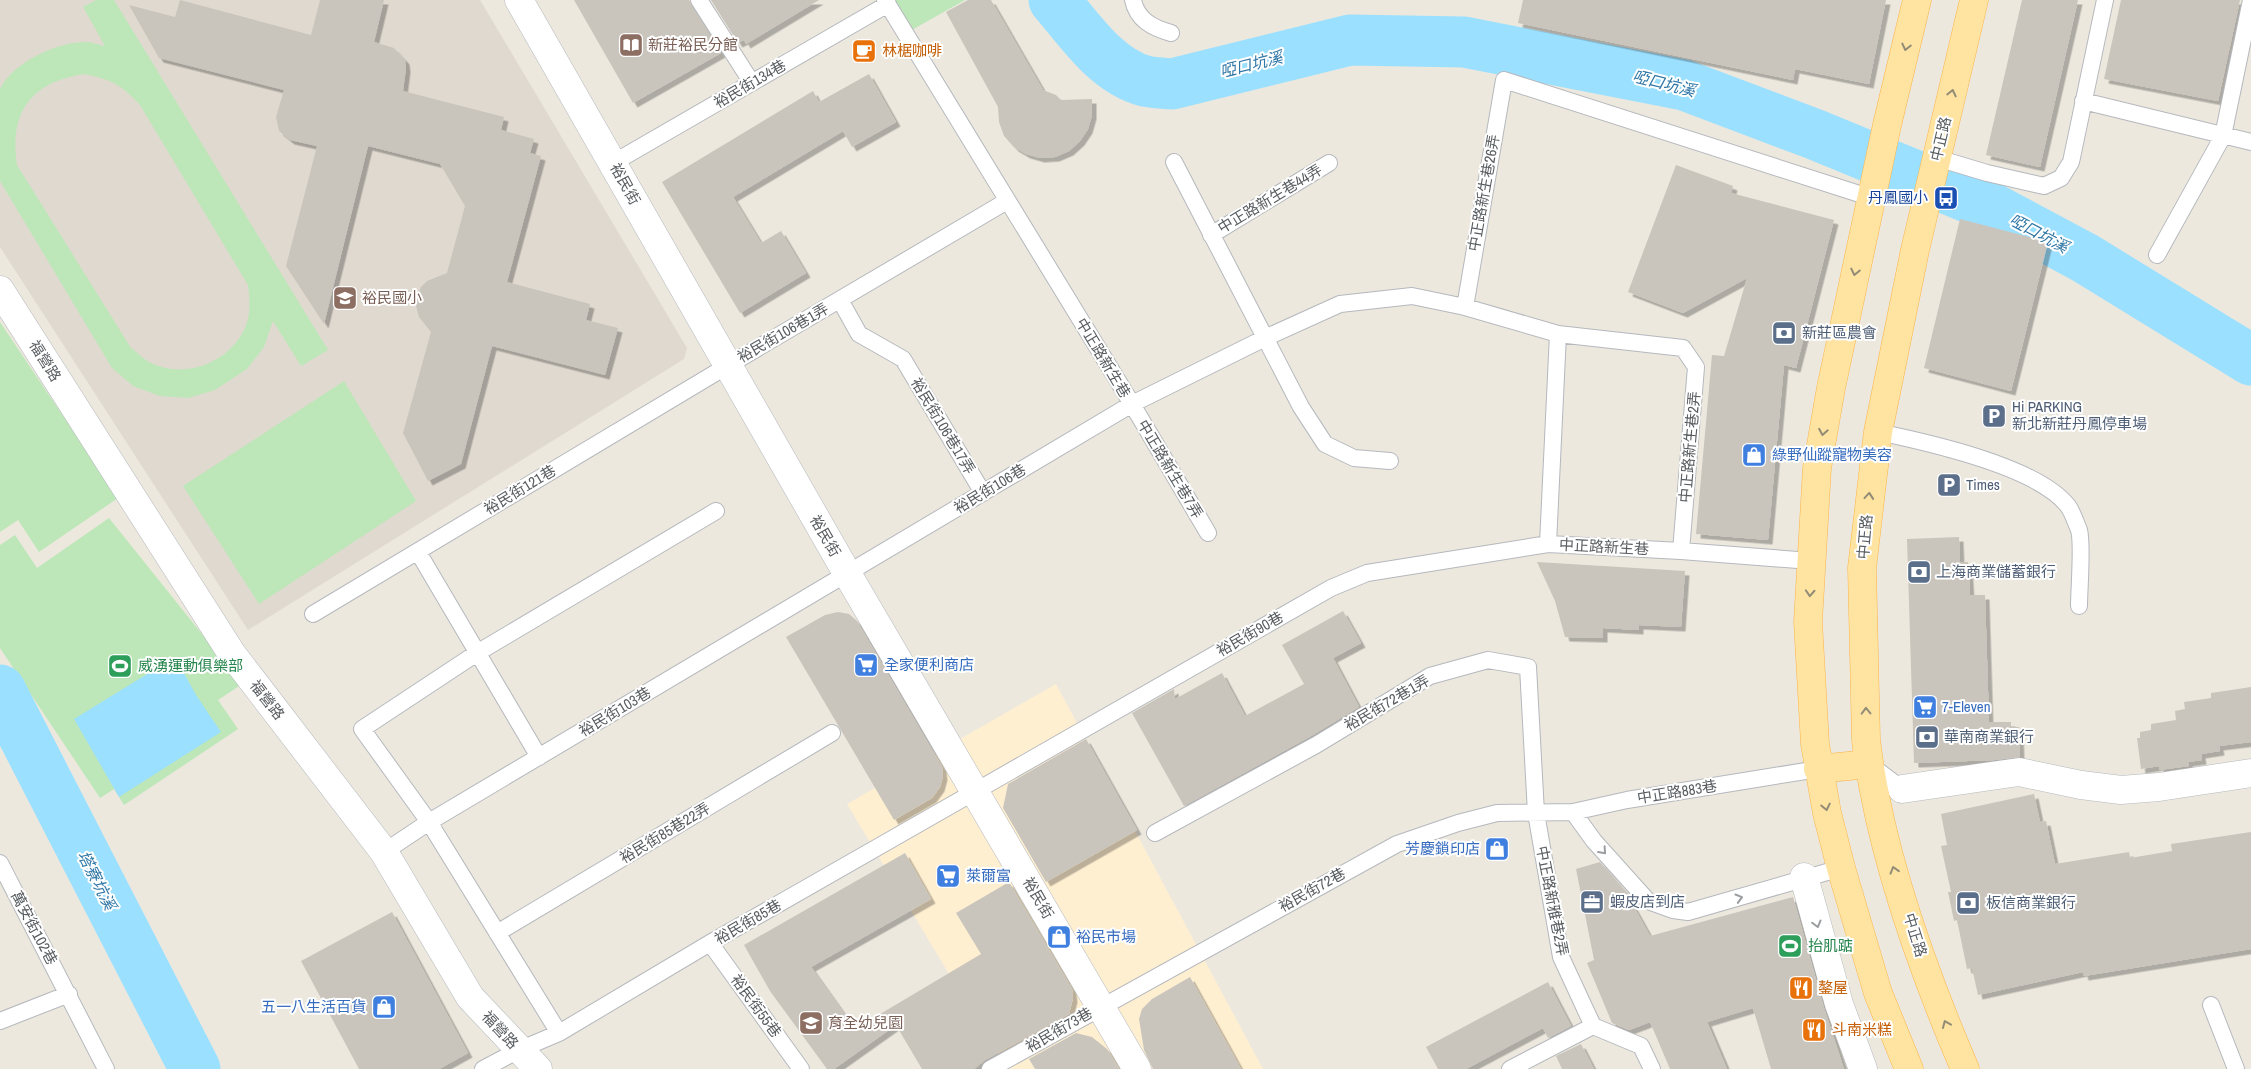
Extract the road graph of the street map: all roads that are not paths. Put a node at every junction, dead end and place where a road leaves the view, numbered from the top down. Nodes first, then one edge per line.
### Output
1 (519, 0) edge
2 (700, 0) edge
3 (1133, 0) edge
4 (1917, 0) edge
5 (1974, 0) edge
6 (2104, 0) edge
7 (2251, 0) edge
8 (886, 2) edge
9 (1171, 33) dead end
10 (752, 83) junction
11 (2084, 101) junction
12 (2223, 136) junction
13 (2251, 142) edge
14 (1937, 158) junction
15 (1174, 162) dead end
16 (613, 163) junction
17 (1329, 163) dead end
18 (1872, 198) junction
19 (1007, 201) junction
20 (1211, 235) junction
21 (2157, 255) dead end
22 (0, 290) edge
23 (840, 300) junction
24 (1465, 306) junction
25 (1558, 334) junction
26 (1265, 338) junction
27 (1683, 348) joint
28 (903, 359) joint
29 (727, 366) junction
30 (1132, 404) junction
31 (1878, 432) junction
32 (1390, 461) dead end
33 (983, 493) junction
34 (716, 511) dead end
35 (1208, 533) dead end
36 (1548, 544) junction
37 (1681, 551) junction
38 (418, 552) junction
39 (1811, 561) junction
40 (848, 575) junction
41 (2079, 606) dead end
42 (313, 614) dead end
43 (477, 652) junction
44 (832, 733) dead end
45 (539, 757) junction
46 (1869, 764) junction
47 (1818, 769) junction
48 (2251, 773) edge
49 (1902, 789) joint
50 (976, 792) junction
51 (1574, 812) junction
52 (1536, 813) junction
53 (429, 822) junction
54 (1155, 833) dead end
55 (384, 852) junction
56 (0, 864) edge
57 (1841, 868) junction
58 (1804, 877) junction
59 (497, 933) junction
60 (710, 943) junction
61 (68, 994) junction
62 (2211, 1005) dead end
63 (1101, 1006) junction
64 (0, 1021) edge
65 (1593, 1026) junction
66 (559, 1033) junction
67 (519, 1050) junction
68 (1540, 1062) edge
69 (106, 1069) edge
70 (483, 1069) edge
71 (538, 1069) edge
72 (801, 1069) edge
73 (990, 1069) edge
74 (1138, 1069) edge
75 (1510, 1069) edge
76 (1652, 1069) edge
77 (1863, 1069) edge
78 (1909, 1069) edge
79 (1965, 1069) edge
80 (2236, 1069) edge

1 - 16 street, 裕民街
2 - 10 lane
3 - 9 lane
4 -> 18 main road
14 -> 5 main road, 中正路
6 - 11 lane
7 - 12 lane
8 - 10 lane, 裕民街134巷
8 - 19 lane, 中正路新生巷
10 - 16 lane, 裕民街134巷
11 - 12 lane
11 - 14 lane
12 - 13 lane
12 - 21 lane
14 - 31 main road, 中正路
15 - 20 lane, 中正路新生巷44弄
16 - 29 street, 裕民街
17 - 20 lane, 中正路新生巷44弄
18 - 24 lane, 中正路新生巷26弄
18 -> 39 main road
19 - 23 lane
19 - 30 lane, 中正路新生巷
20 - 26 lane, 中正路新生巷44弄
22 - 55 street, 福營路
23 - 28 lane, 裕民街106巷1弄
23 - 29 lane, 裕民街106巷1弄
24 - 25 lane, 中正路新生巷
24 - 26 lane, 中正路新生巷
25 - 27 lane, 中正路新生巷
25 - 36 lane, 中正路新生巷
26 - 30 lane, 中正路新生巷
26 - 32 lane, 中正路新生巷44弄
27 - 37 lane, 中正路新生巷2弄
28 - 33 lane, 裕民街106巷17弄
29 - 38 lane, 裕民街121巷
29 - 40 street, 裕民街
30 - 33 lane, 裕民街106巷
30 - 35 lane, 中正路新生巷7弄
31 - 41 lane
46 -> 31 main road, 中正路
33 - 40 lane, 裕民街106巷
34 - 43 lane
36 - 37 lane, 中正路新生巷
36 - 50 lane, 裕民街90巷
37 - 39 lane, 中正路新生巷
38 - 42 lane, 裕民街121巷
38 - 43 lane
39 -> 47 main road
40 - 45 lane, 裕民街103巷
40 - 50 street, 裕民街
43 - 45 lane
43 - 53 lane
44 - 59 lane, 裕民街85巷22弄
45 - 53 lane, 裕民街103巷
46 - 47 main road
46 - 49 lane
79 -> 46 main road, 中正路
47 - 51 lane, 中正路883巷
47 -> 57 main road
48 - 49 street
50 - 60 lane, 裕民街85巷
50 - 63 street, 裕民街
51 - 52 lane, 中正路883巷
51 -> 58 lane
52 - 54 lane, 裕民街72巷1弄
52 - 63 lane, 裕民街72巷
52 - 65 lane, 中正路新雅巷2弄
53 - 55 lane, 裕民街103巷
53 - 59 lane
55 - 67 street, 福營路
56 - 61 lane, 萬安街102巷
57 - 58 lane
57 - 78 main road
58 -> 77 street
59 - 66 lane
60 - 66 lane, 裕民街85巷
60 - 72 lane, 裕民街55巷
61 - 64 lane
61 - 69 lane, 萬安街102巷
62 - 80 lane
63 - 73 lane, 裕民街73巷
63 - 74 street, 裕民街
65 - 68 lane
65 - 76 lane
66 - 67 lane, 裕民街85巷
67 - 70 lane, 裕民街85巷
67 - 71 street, 福營路
68 - 75 lane

